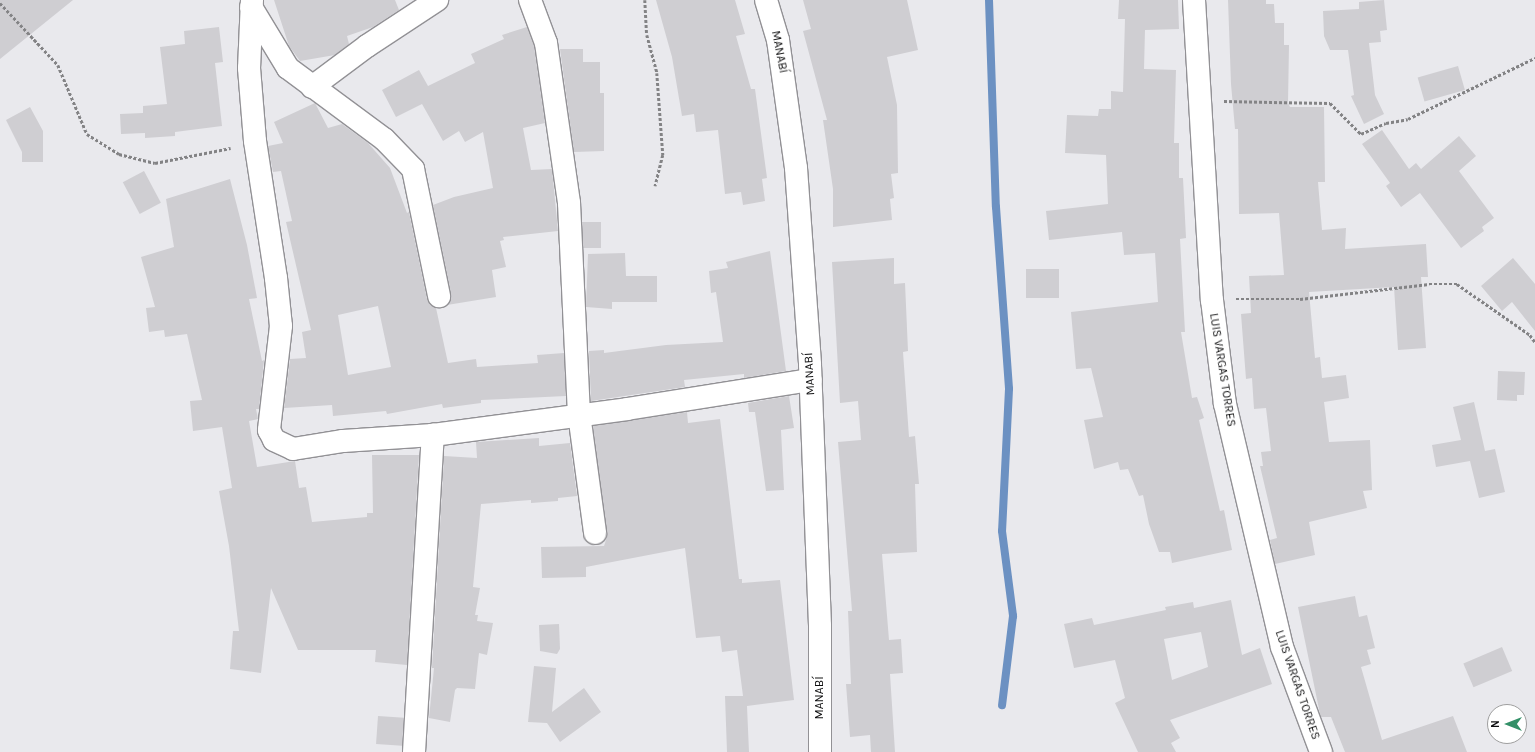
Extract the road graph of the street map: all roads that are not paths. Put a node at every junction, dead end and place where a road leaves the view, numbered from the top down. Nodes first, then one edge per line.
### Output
1 (437, 0) edge
2 (530, 0) edge
3 (766, 0) edge
4 (1194, 0) edge
5 (251, 4) edge
6 (312, 87) junction
7 (439, 296) dead end
8 (811, 380) junction
9 (579, 414) junction
10 (433, 435) junction
11 (595, 533) dead end
12 (414, 752) edge
13 (820, 752) edge
14 (1321, 752) edge

1 - 6 street
2 - 9 street
3 - 8 street, MANABÍ
4 - 14 street, LUIS VARGAS TORRES
5 - 6 street
5 - 10 street
6 - 7 street
8 - 9 street
8 - 13 street, MANABÍ
9 - 10 street
9 - 11 street
10 - 12 street

